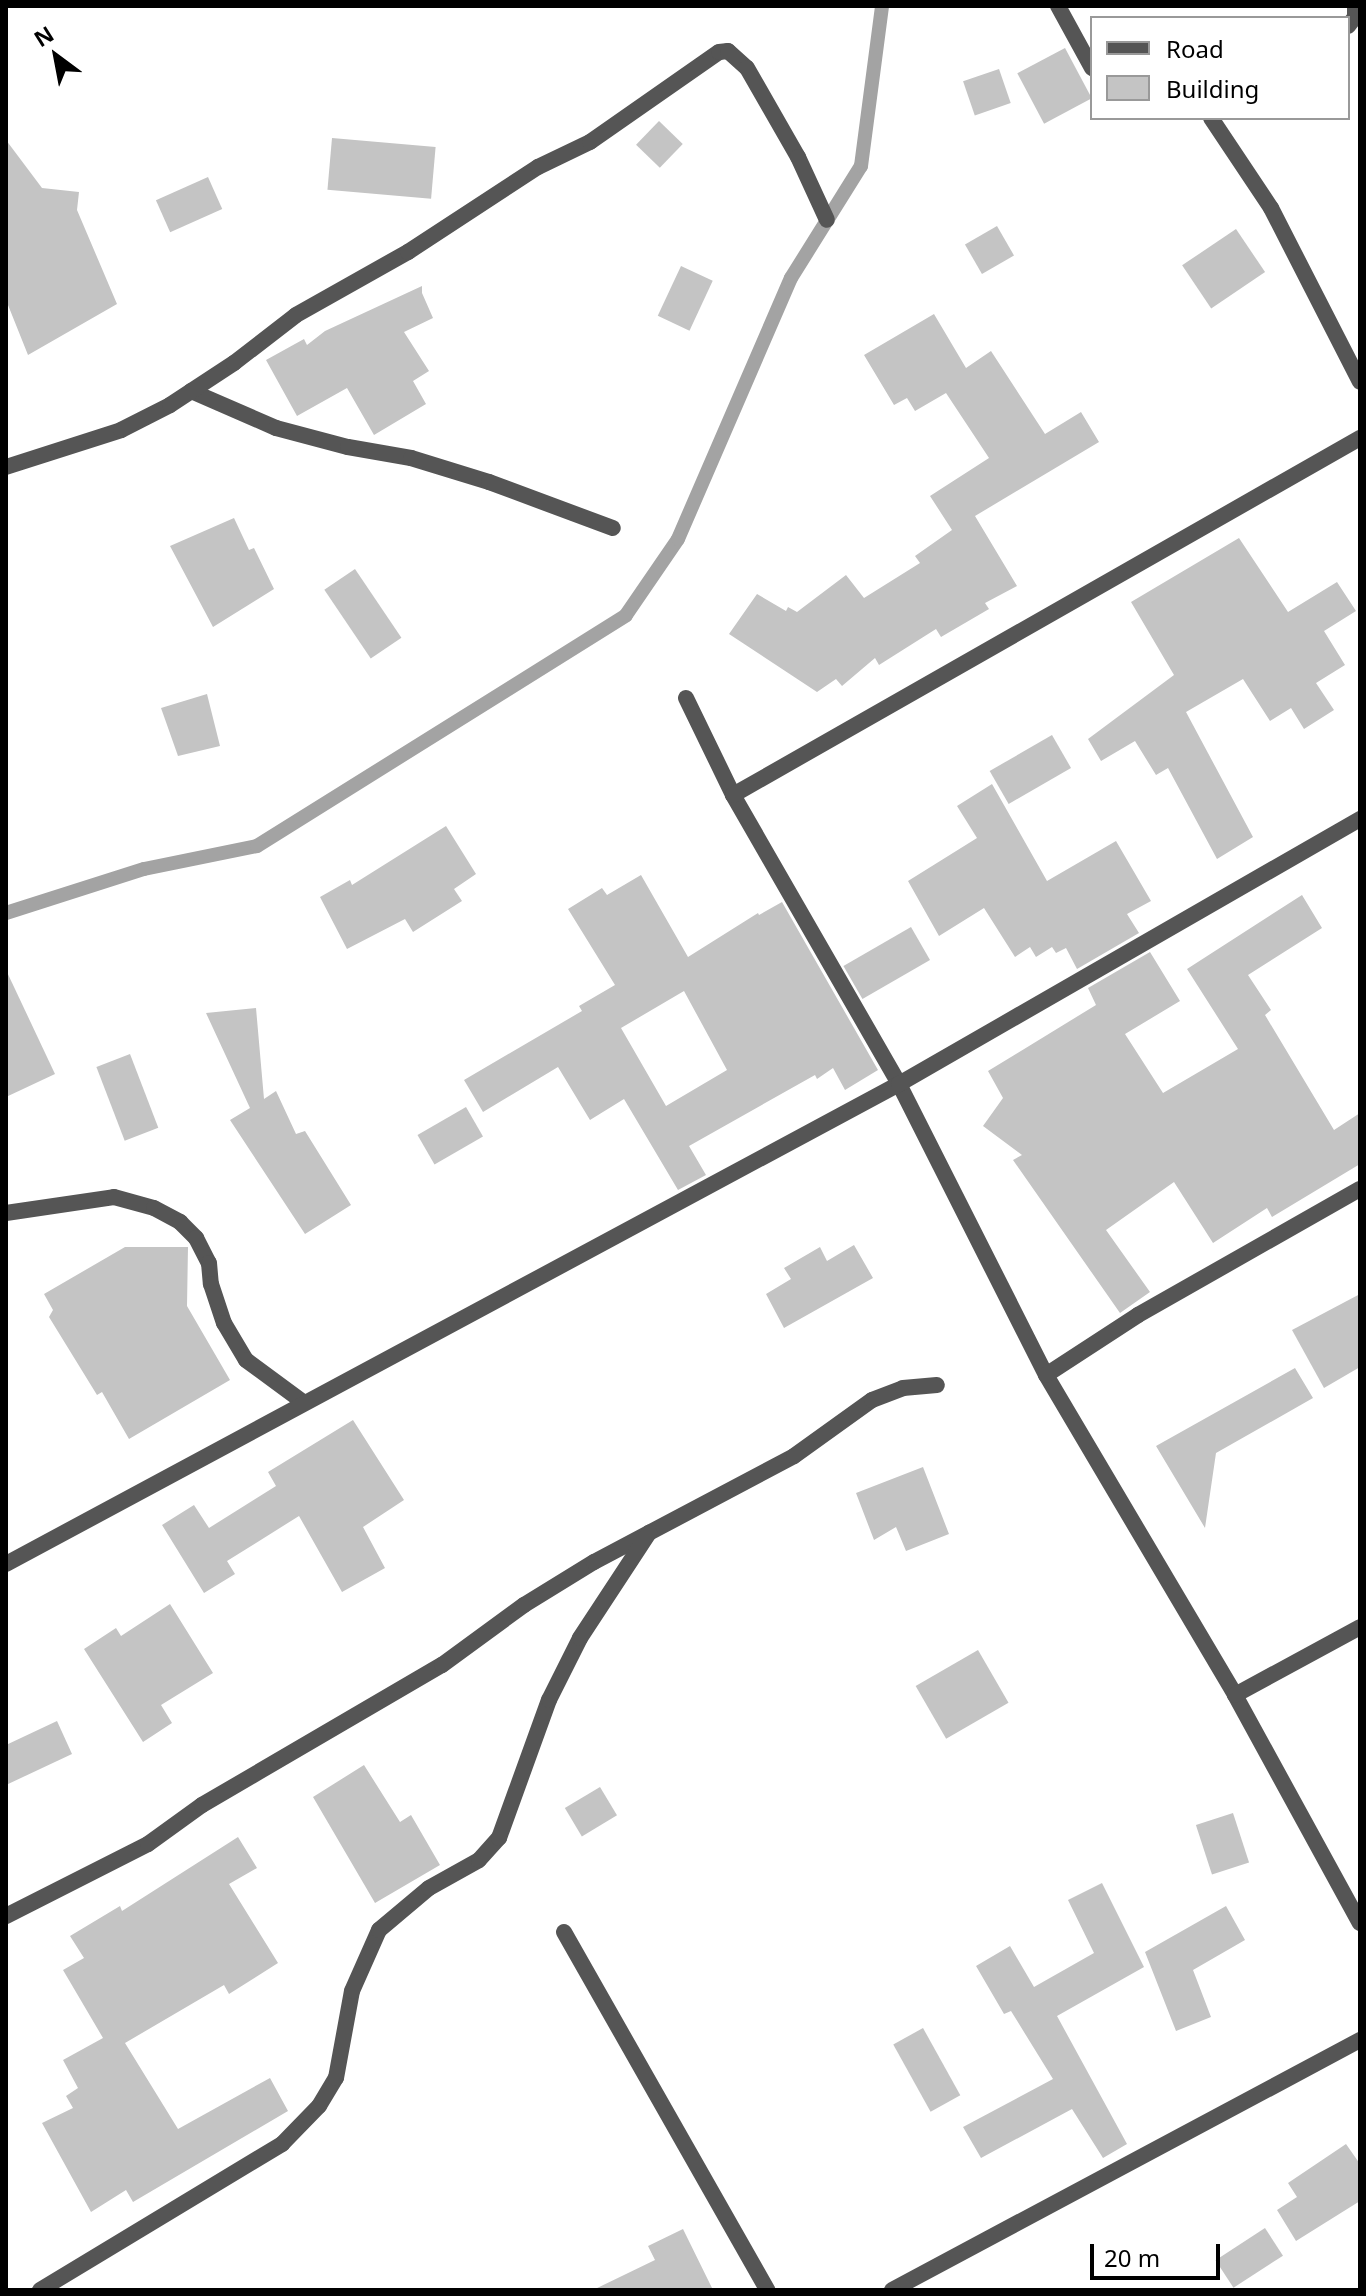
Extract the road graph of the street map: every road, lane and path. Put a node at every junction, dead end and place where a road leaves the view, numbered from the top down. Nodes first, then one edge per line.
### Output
1 (1058, 6) edge
2 (1090, 64) edge
3 (1212, 120) edge
4 (827, 220) dead end
5 (1360, 382) edge
6 (191, 391) junction
7 (1360, 438) edge
8 (6, 467) edge
9 (613, 528) dead end
10 (686, 698) dead end
11 (733, 795) junction
12 (1360, 819) edge
13 (899, 1084) junction
14 (1360, 1189) edge
15 (6, 1213) edge
16 (1046, 1375) junction
17 (937, 1385) dead end
18 (303, 1402) junction
19 (650, 1532) junction
20 (6, 1564) edge
21 (1360, 1627) edge
22 (1235, 1695) junction
23 (6, 1916) edge
24 (1360, 1923) edge
25 (564, 1932) dead end
26 (1360, 2040) edge
27 (40, 2290) edge
28 (767, 2290) edge
29 (892, 2290) edge

1 - 2 street
3 - 5 street
4 - 6 street
6 - 8 street
6 - 9 street
7 - 11 street
10 - 11 street
11 - 13 street
12 - 13 street
13 - 16 street
13 - 18 street
14 - 16 street
15 - 18 street
16 - 22 street
17 - 19 street
18 - 20 street
19 - 23 street
19 - 27 street
21 - 22 street
22 - 24 street
25 - 28 street
26 - 29 street

